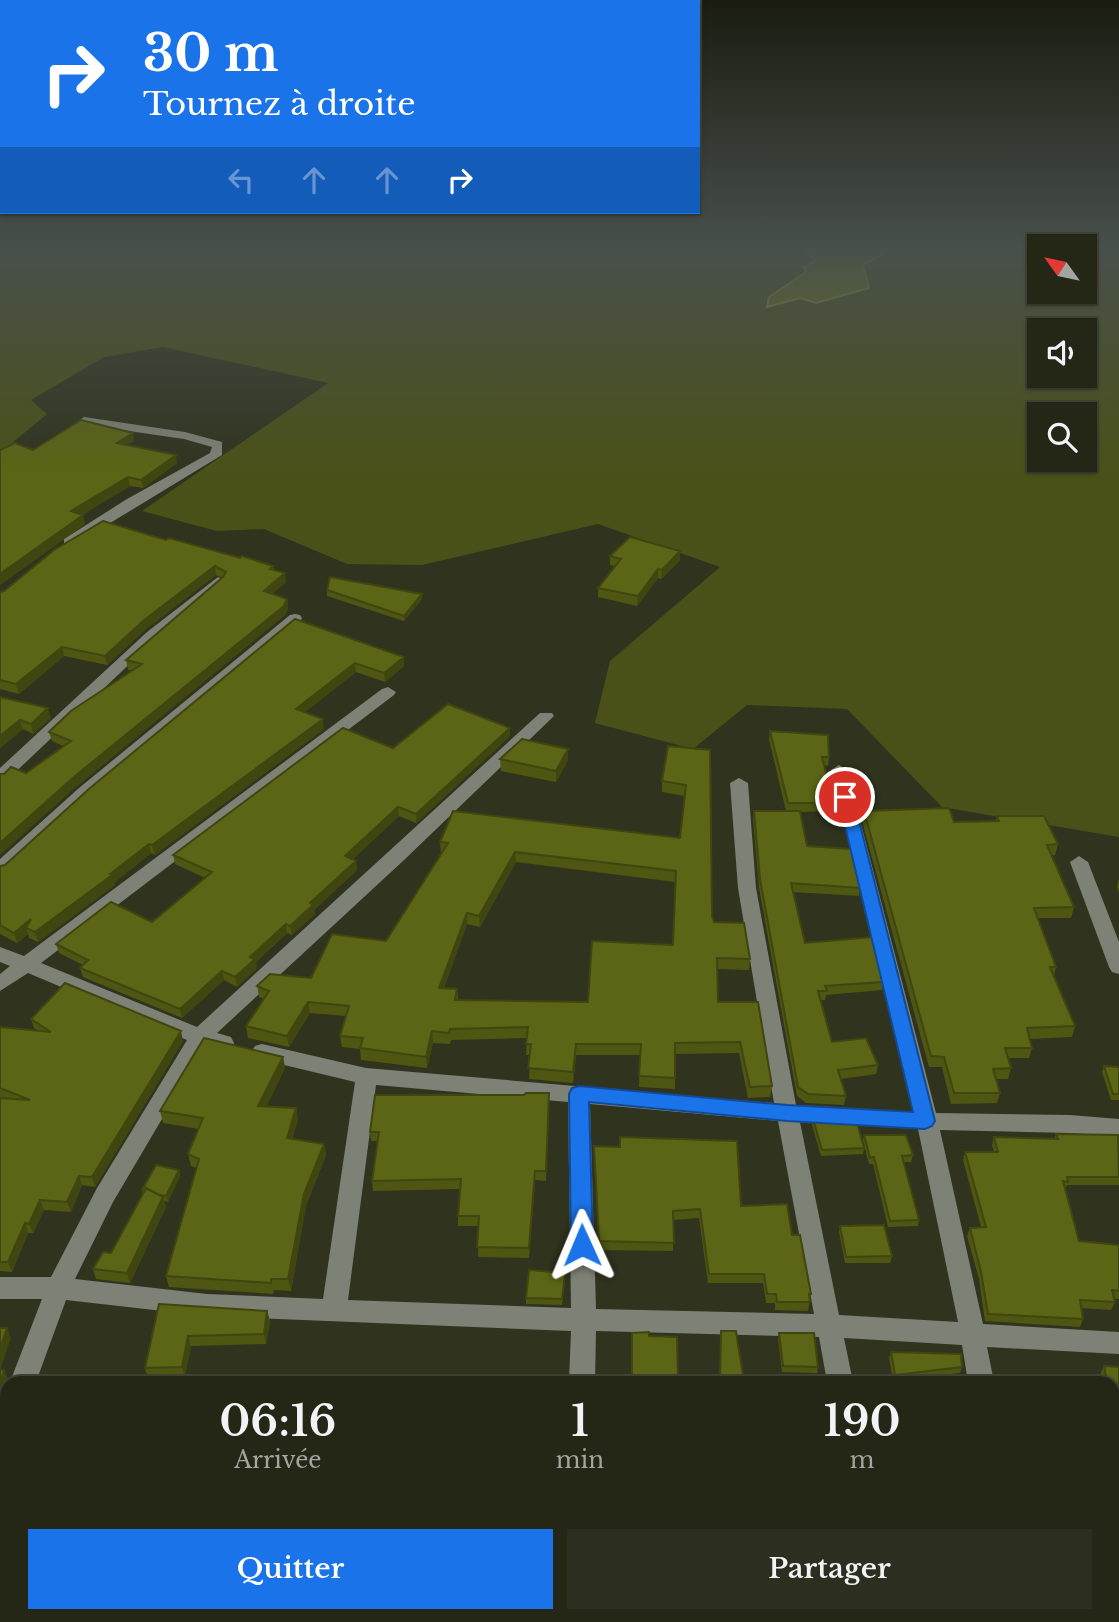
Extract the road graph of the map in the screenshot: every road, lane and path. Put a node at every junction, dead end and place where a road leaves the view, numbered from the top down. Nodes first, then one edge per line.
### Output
1 (84, 421) edge
2 (62, 547) edge
3 (218, 581) edge
4 (295, 618) edge
5 (388, 692) dead end
6 (546, 716) dead end
7 (839, 770) dead end
8 (0, 777) edge
9 (739, 783) dead end
10 (1079, 862) dead end
11 (0, 869) edge
12 (0, 954) edge
13 (27, 965) junction
14 (1119, 967) edge
15 (0, 984) edge
16 (200, 1037) junction
17 (366, 1076) junction
18 (579, 1094) junction
19 (787, 1113) junction
20 (925, 1121) junction
21 (1119, 1128) edge
22 (0, 1288) edge
23 (58, 1288) junction
24 (334, 1310) junction
25 (584, 1320) junction
26 (830, 1326) junction
27 (973, 1336) junction
28 (1119, 1343) edge
29 (25, 1376) edge
30 (582, 1376) edge
31 (839, 1376) edge
32 (980, 1376) edge

1 - 2 street
3 - 8 street
4 - 11 street
5 - 13 street
6 - 16 street
7 - 20 street
9 - 19 street
10 - 14 street
12 - 13 street
13 - 15 street
13 - 16 street
16 - 17 street
16 - 23 street
17 - 18 street
17 - 24 street
18 - 19 street
18 - 25 street
19 - 20 street
19 - 26 street
20 - 21 street
20 - 27 street
22 - 23 street
23 - 24 street
23 - 29 street
24 - 25 street
25 - 26 street
25 - 30 street
26 - 27 street
26 - 31 street
27 - 28 street
27 - 32 street

